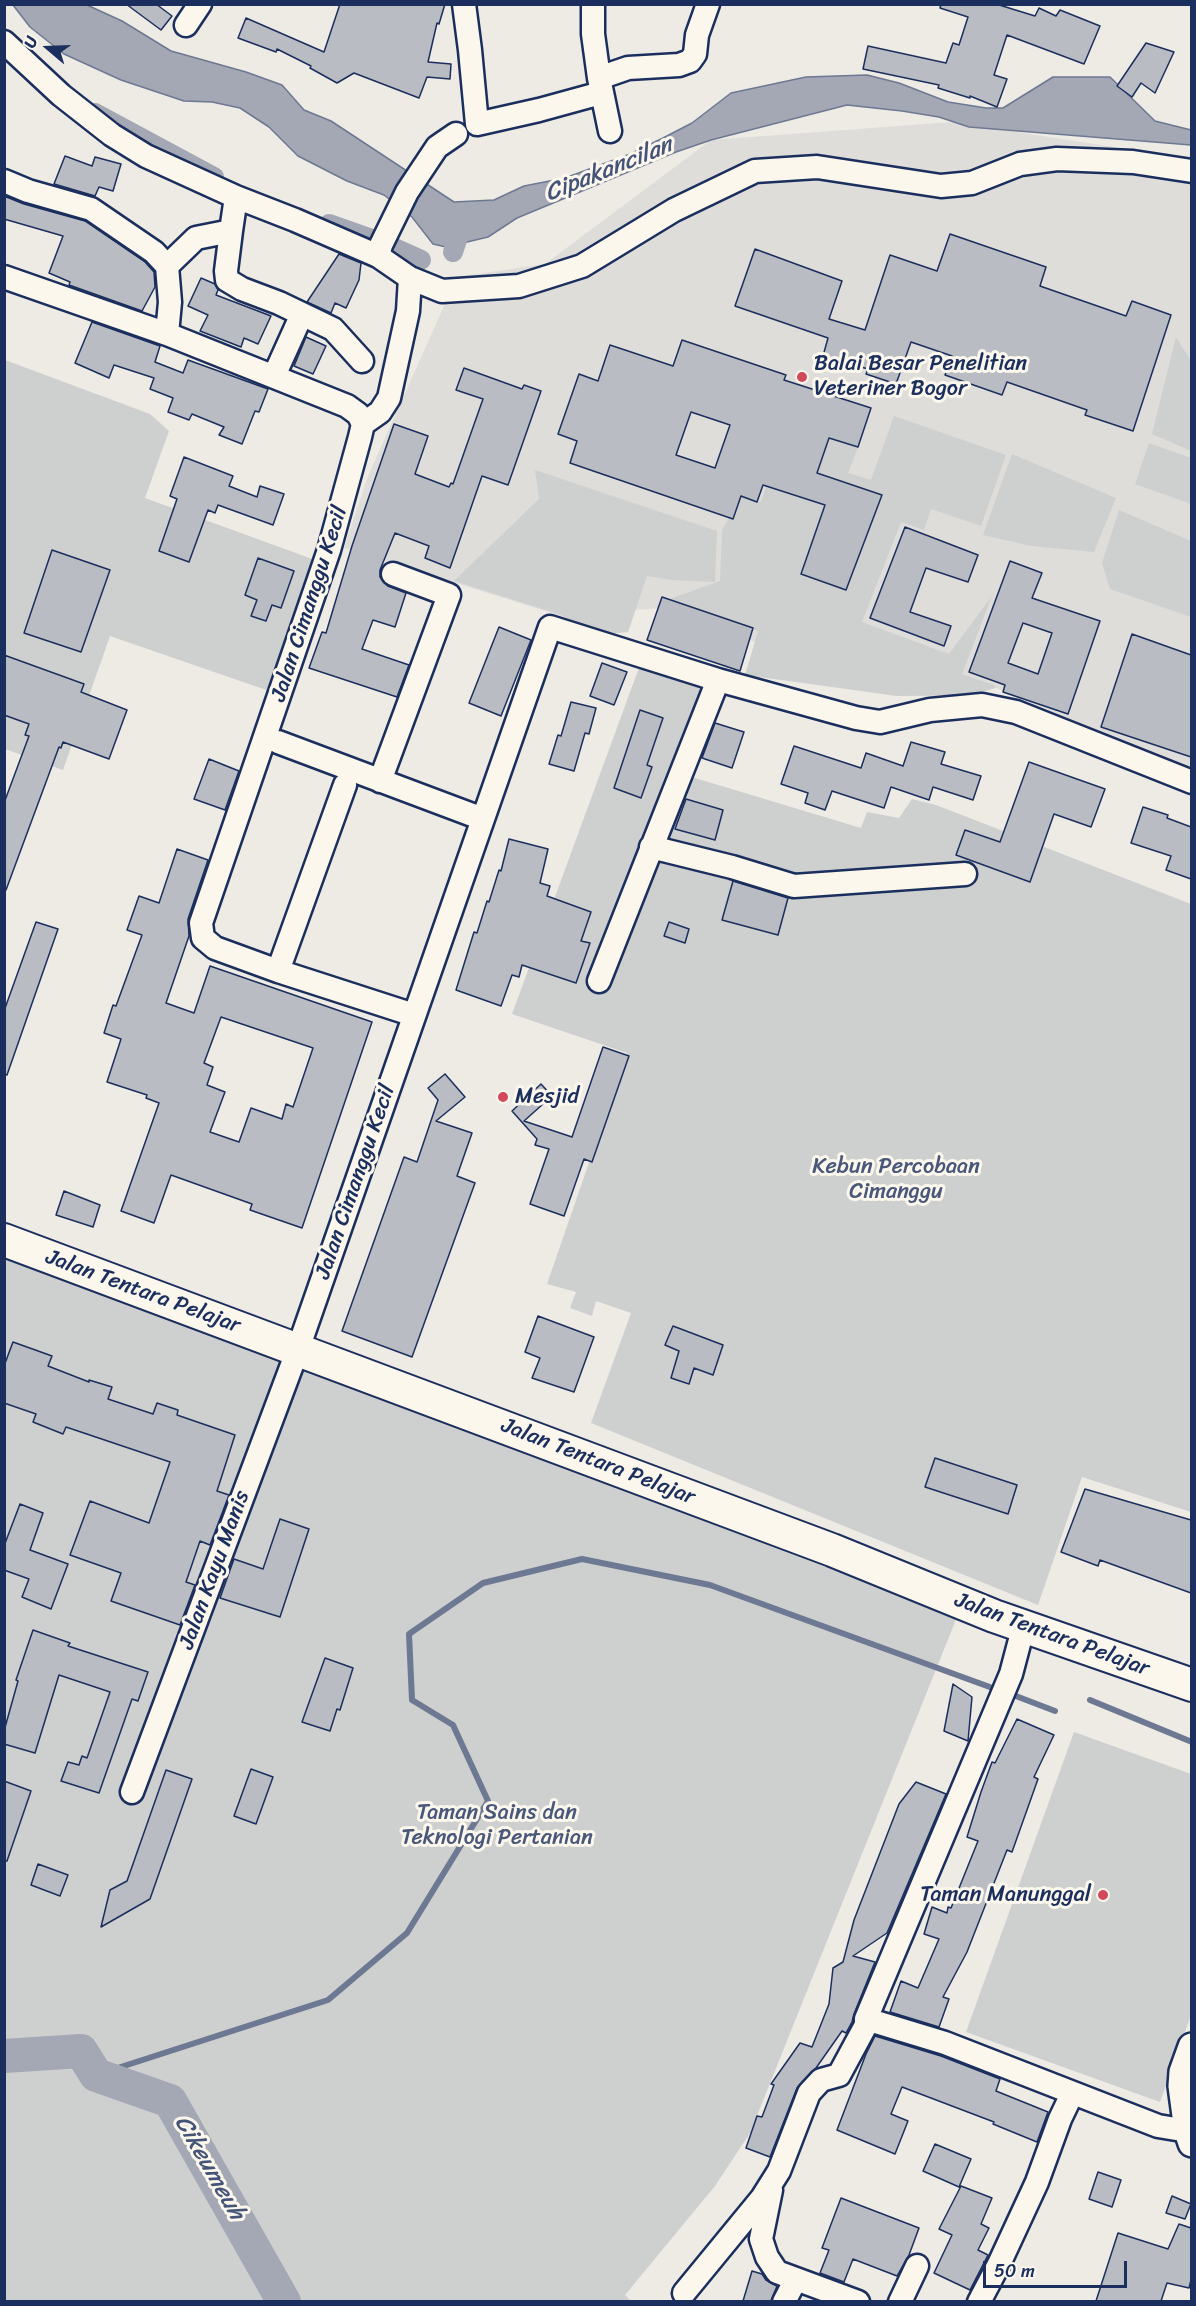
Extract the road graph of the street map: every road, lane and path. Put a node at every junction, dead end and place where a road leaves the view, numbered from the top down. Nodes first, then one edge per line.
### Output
1 (200, 4) edge
2 (464, 4) edge
3 (593, 4) edge
4 (708, 4) edge
5 (186, 25) dead end
6 (4, 42) edge
7 (600, 86) junction
8 (610, 131) dead end
9 (456, 134) dead end
10 (1191, 171) edge
11 (4, 180) edge
12 (236, 197) junction
13 (231, 231) junction
14 (379, 250) junction
15 (166, 266) junction
16 (4, 277) edge
17 (410, 278) junction
18 (302, 314) junction
19 (168, 334) junction
20 (362, 361) dead end
21 (274, 376) junction
22 (363, 424) junction
23 (393, 574) dead end
24 (718, 680) junction
25 (278, 742) dead end
26 (380, 781) junction
27 (1191, 782) edge
28 (345, 785) dead end
29 (483, 819) junction
30 (651, 847) junction
31 (966, 874) dead end
32 (278, 971) junction
33 (599, 981) dead end
34 (414, 1016) junction
35 (4, 1240) edge
36 (298, 1348) junction
37 (1024, 1625) junction
38 (1191, 1685) edge
39 (132, 1792) dead end
40 (866, 2019) junction
41 (1191, 2047) edge
42 (1072, 2094) junction
43 (1190, 2137) edge
44 (772, 2182) junction
45 (917, 2266) dead end
46 (796, 2279) junction
47 (684, 2293) dead end
48 (784, 2301) edge
49 (858, 2301) edge
50 (900, 2301) edge
51 (979, 2301) edge

1 - 5 street
2 - 7 street
3 - 7 street
4 - 7 street
6 - 12 street
7 - 8 street
9 - 14 street
10 - 17 street
11 - 15 street
12 - 13 street
12 - 14 street
13 - 15 street
13 - 18 street
14 - 17 street
15 - 19 street
16 - 19 street
17 - 22 street
18 - 20 street
18 - 21 street
19 - 21 street
21 - 22 street
22 - 32 street, Jalan Cimanggu Kecil
23 - 26 street
24 - 27 street, Jalan Cimanggu Kecil
24 - 29 street, Jalan Cimanggu Kecil
24 - 30 street
25 - 26 street
26 - 29 street
28 - 32 street
29 - 34 street, Jalan Cimanggu Kecil
30 - 31 street
30 - 33 street
32 - 34 street, Jalan Cimanggu Kecil
34 - 36 street, Jalan Cimanggu Kecil
35 - 36 main road, Jalan Tentara Pelajar
36 - 37 main road, Jalan Tentara Pelajar
36 - 39 street, Jalan Kayu Manis
37 - 38 main road, Jalan Tentara Pelajar
37 - 40 street
40 - 42 street
40 - 44 street
41 - 43 street
42 - 43 street
42 - 51 street
44 - 46 street
44 - 47 street
45 - 50 street
46 - 48 street
46 - 49 street

